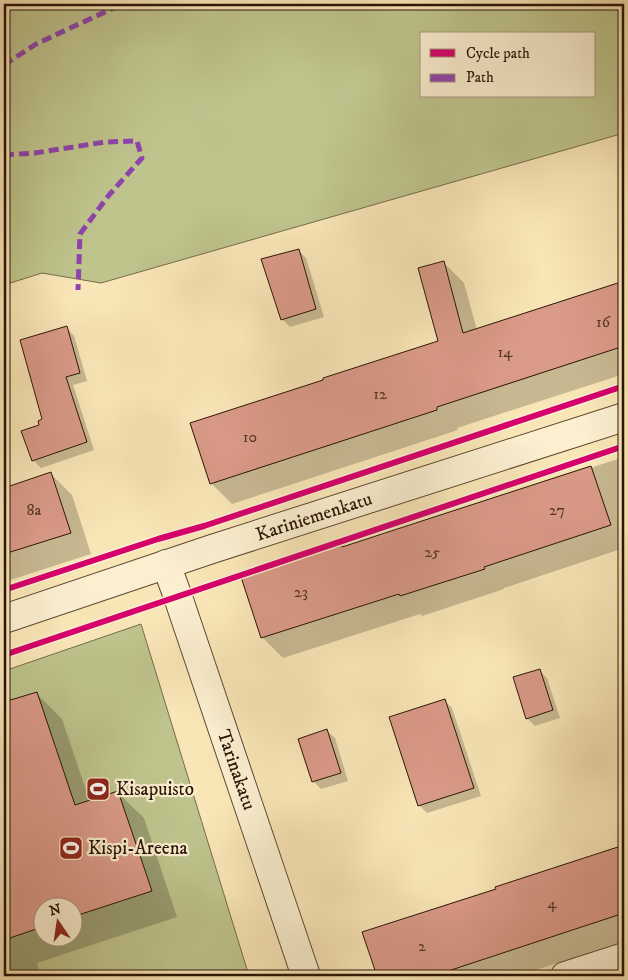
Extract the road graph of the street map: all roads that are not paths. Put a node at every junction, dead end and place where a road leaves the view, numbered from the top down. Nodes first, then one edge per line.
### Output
1 (624, 417) edge
2 (166, 564) junction
3 (4, 619) edge
4 (624, 957) edge
5 (306, 976) edge
6 (565, 976) edge

1 - 2 street, Kariniemenkatu
2 - 3 street, Kariniemenkatu
2 - 5 street, Tarinakatu
4 - 6 street

